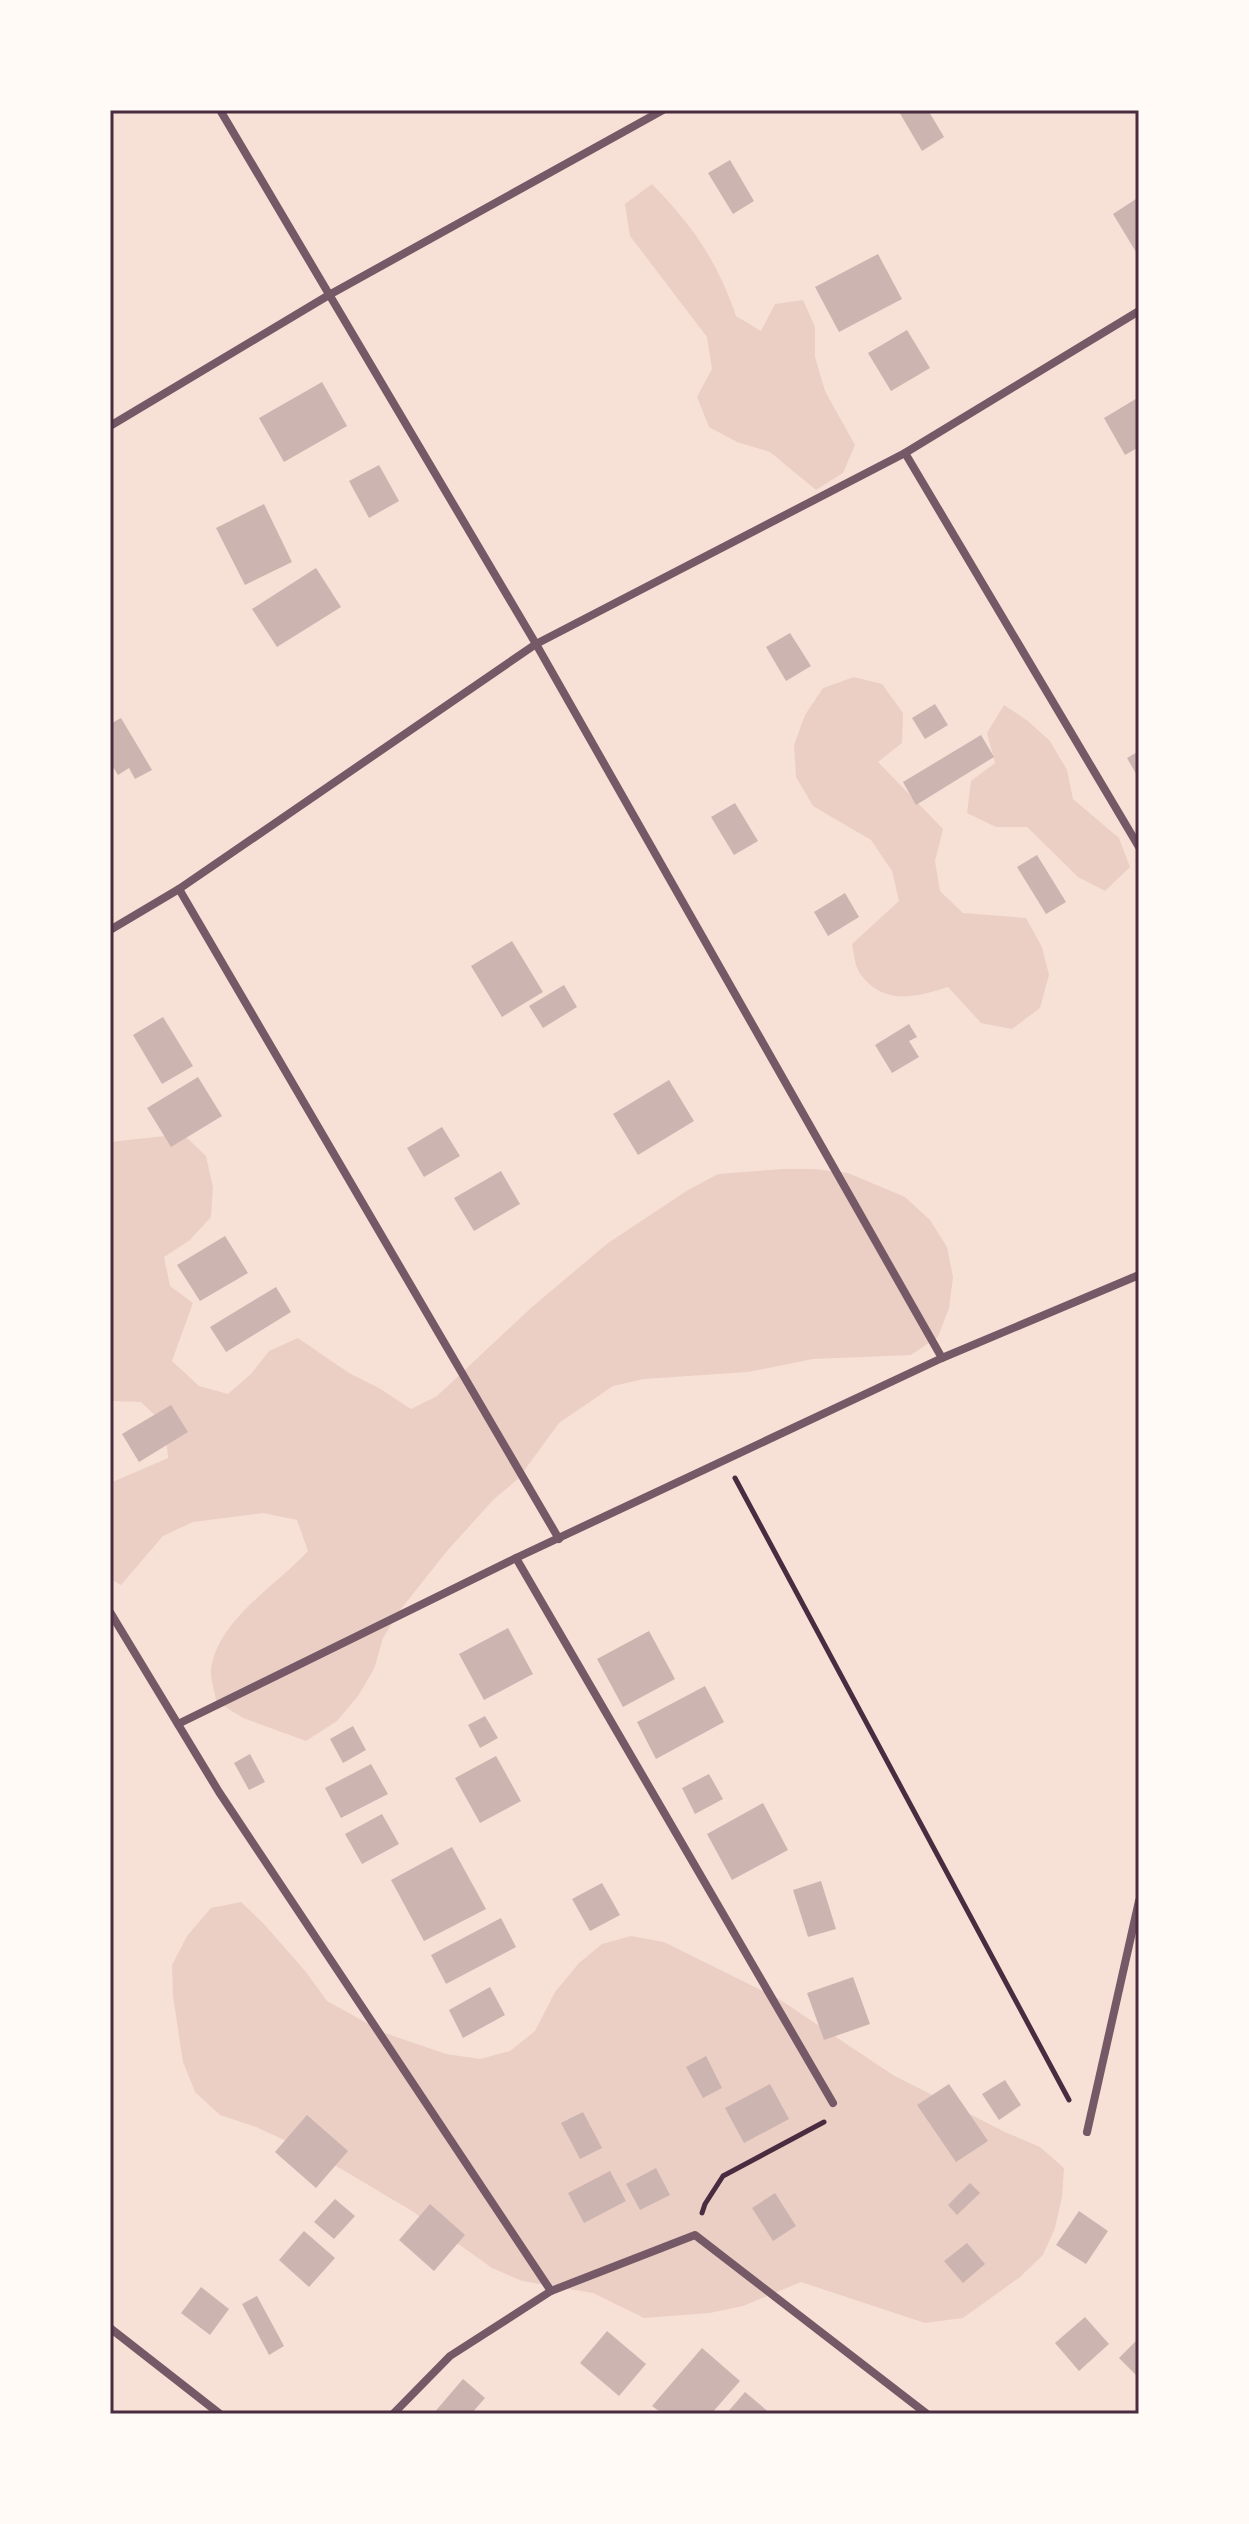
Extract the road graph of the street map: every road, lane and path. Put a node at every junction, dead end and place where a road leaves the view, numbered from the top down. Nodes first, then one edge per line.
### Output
1 (220, 110) edge
2 (663, 110) edge
3 (329, 295) junction
4 (1139, 311) edge
5 (110, 426) edge
6 (905, 453) junction
7 (536, 644) junction
8 (1139, 847) edge
9 (179, 889) junction
10 (110, 930) edge
11 (1139, 1275) edge
12 (942, 1358) junction
13 (725, 1460) junction
14 (559, 1539) junction
15 (516, 1558) junction
16 (110, 1612) edge
17 (178, 1724) junction
18 (1139, 1901) edge
19 (833, 2103) joint
20 (1087, 2132) joint
21 (695, 2235) junction
22 (551, 2291) junction
23 (110, 2328) edge
24 (220, 2414) edge
25 (393, 2414) edge
26 (927, 2414) edge

1 - 3 street
2 - 3 street
3 - 5 street
3 - 7 street
4 - 6 street
6 - 7 street
6 - 8 street
7 - 9 street
7 - 12 street
9 - 10 street
9 - 14 street
11 - 12 street
12 - 13 street
13 - 14 street
13 - 20 path
14 - 15 street
15 - 17 street
15 - 19 street
16 - 17 street
17 - 22 street
18 - 20 street
19 - 21 path
21 - 22 street
21 - 26 street
22 - 25 street
23 - 24 street

